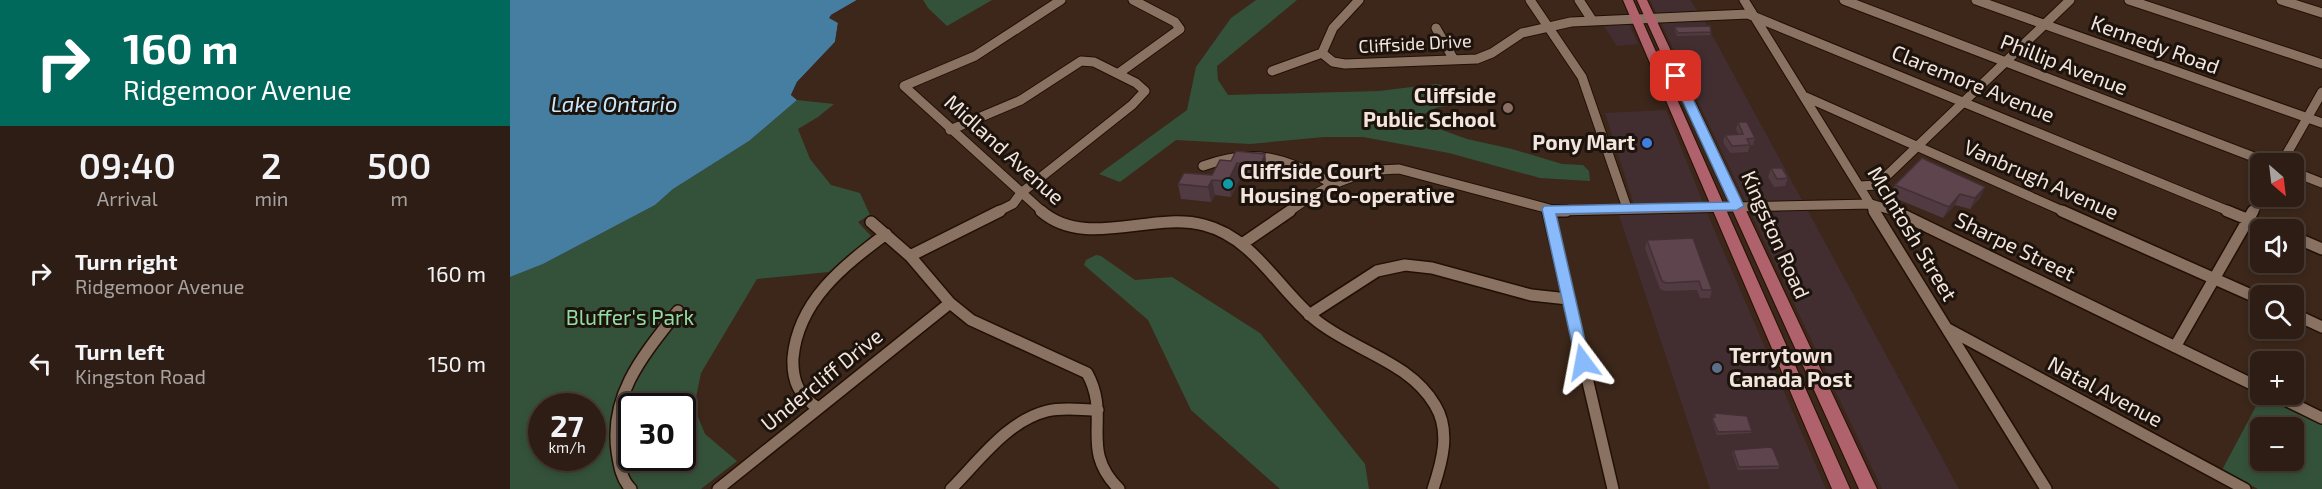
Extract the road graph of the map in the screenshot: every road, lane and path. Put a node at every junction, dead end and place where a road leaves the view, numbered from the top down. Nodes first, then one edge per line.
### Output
1 (1061, 0) edge
2 (1133, 0) edge
3 (1359, 0) edge
4 (1530, 0) edge
5 (1579, 0) edge
6 (1628, 0) edge
7 (1642, 0) edge
8 (1744, 0) edge
9 (1844, 0) edge
10 (1976, 0) edge
11 (2070, 0) edge
12 (2128, 0) edge
13 (2281, 0) edge
14 (2322, 13) edge
15 (1753, 15) junction
16 (1649, 17) junction
17 (1635, 19) junction
18 (1592, 20) junction
19 (2045, 24) junction
20 (1547, 26) junction
21 (1436, 28) dead end
22 (1322, 53) junction
23 (1454, 60) junction
24 (2006, 62) junction
25 (2322, 64) edge
26 (1272, 71) dead end
27 (1119, 73) junction
28 (2322, 92) edge
29 (1806, 97) junction
30 (1964, 101) junction
31 (2308, 118) junction
32 (2322, 123) edge
33 (950, 130) junction
34 (1918, 147) junction
35 (2287, 153) edge
36 (2250, 156) edge
37 (1203, 166) dead end
38 (2304, 176) edge
39 (2322, 183) edge
40 (1333, 184) junction
41 (1860, 186) junction
42 (1021, 193) junction
43 (1871, 204) junction
44 (1719, 206) junction
45 (1737, 206) junction
46 (2256, 207) edge
47 (1628, 208) junction
48 (1548, 209) junction
49 (2249, 219) junction
50 (871, 222) dead end
51 (886, 234) junction
52 (2304, 241) edge
53 (1242, 244) junction
54 (2322, 249) edge
55 (910, 256) junction
56 (2215, 279) junction
57 (2250, 295) edge
58 (1568, 299) junction
59 (950, 303) junction
60 (678, 311) dead end
61 (1309, 315) junction
62 (2304, 319) edge
63 (2322, 327) edge
64 (1948, 329) junction
65 (2175, 346) junction
66 (2250, 383) edge
67 (2295, 405) edge
68 (818, 408) junction
69 (1098, 410) junction
70 (2322, 418) edge
71 (631, 489) edge
72 (718, 489) edge
73 (951, 489) edge
74 (1119, 489) edge
75 (1433, 489) edge
76 (1613, 489) edge
77 (1841, 489) edge
78 (1868, 489) edge
79 (2046, 489) edge
80 (2245, 489) edge

1 - 33 street, Midland Avenue
2 - 27 street
3 - 22 street, Cliffside Drive
4 - 20 street
5 - 18 street
6 - 17 main road, Kingston Road
7 - 16 main road, Kingston Road
8 - 15 street, McIntosh Street
9 - 24 street, Phillip Avenue
10 - 19 street, Kennedy Road
11 - 19 street
12 - 25 street
13 - 14 street
15 - 16 street, Claremore Avenue
15 - 29 street, McIntosh Street
15 - 30 street, Claremore Avenue
16 - 17 street, Cliffside Drive
16 - 45 main road, Kingston Road
17 - 18 street, Cliffside Drive
17 - 44 main road, Kingston Road
18 - 20 street, Cliffside Drive
19 - 24 street
19 - 31 street, Kennedy Road
20 - 23 street, Cliffside Drive
20 - 47 street
21 - 23 street
22 - 23 street, Cliffside Drive
22 - 26 street
24 - 30 street
24 - 36 street, Phillip Avenue
27 - 33 street
27 - 42 street
28 - 31 street
29 - 34 street, Vanbrugh Avenue
29 - 41 street, McIntosh Street
30 - 34 street
30 - 49 street, Claremore Avenue
31 - 32 street, Kennedy Road
31 - 35 street
33 - 42 street, Midland Avenue
34 - 41 street
34 - 56 street, Vanbrugh Avenue
37 - 40 street
38 - 39 street
40 - 48 street, Sharpe Street
40 - 53 street, Sharpe Street
41 - 43 street, McIntosh Street
42 - 53 street, Midland Avenue
42 - 55 street
43 - 45 street, Sharpe Street
43 - 64 street, McIntosh Street
43 - 65 street, Sharpe Street
44 - 45 street, Sharpe Street
44 - 47 street, Sharpe Street
44 - 77 main road, Kingston Road
45 - 78 main road, Kingston Road
46 - 49 street
47 - 48 street, Sharpe Street
48 - 58 street
49 - 56 street
50 - 51 street
51 - 55 street
51 - 68 street
52 - 54 street
53 - 61 street, Midland Avenue
55 - 59 street
56 - 57 street, Vanbrugh Avenue
56 - 65 street
58 - 61 street
58 - 76 street
59 - 68 street, Undercliff Drive
59 - 69 street
60 - 71 street
61 - 75 street, Midland Avenue
62 - 63 street
64 - 79 street, McIntosh Street
64 - 80 street, Natal Avenue
65 - 66 street, Sharpe Street
67 - 70 street
68 - 72 street, Undercliff Drive
69 - 73 street
69 - 74 street

